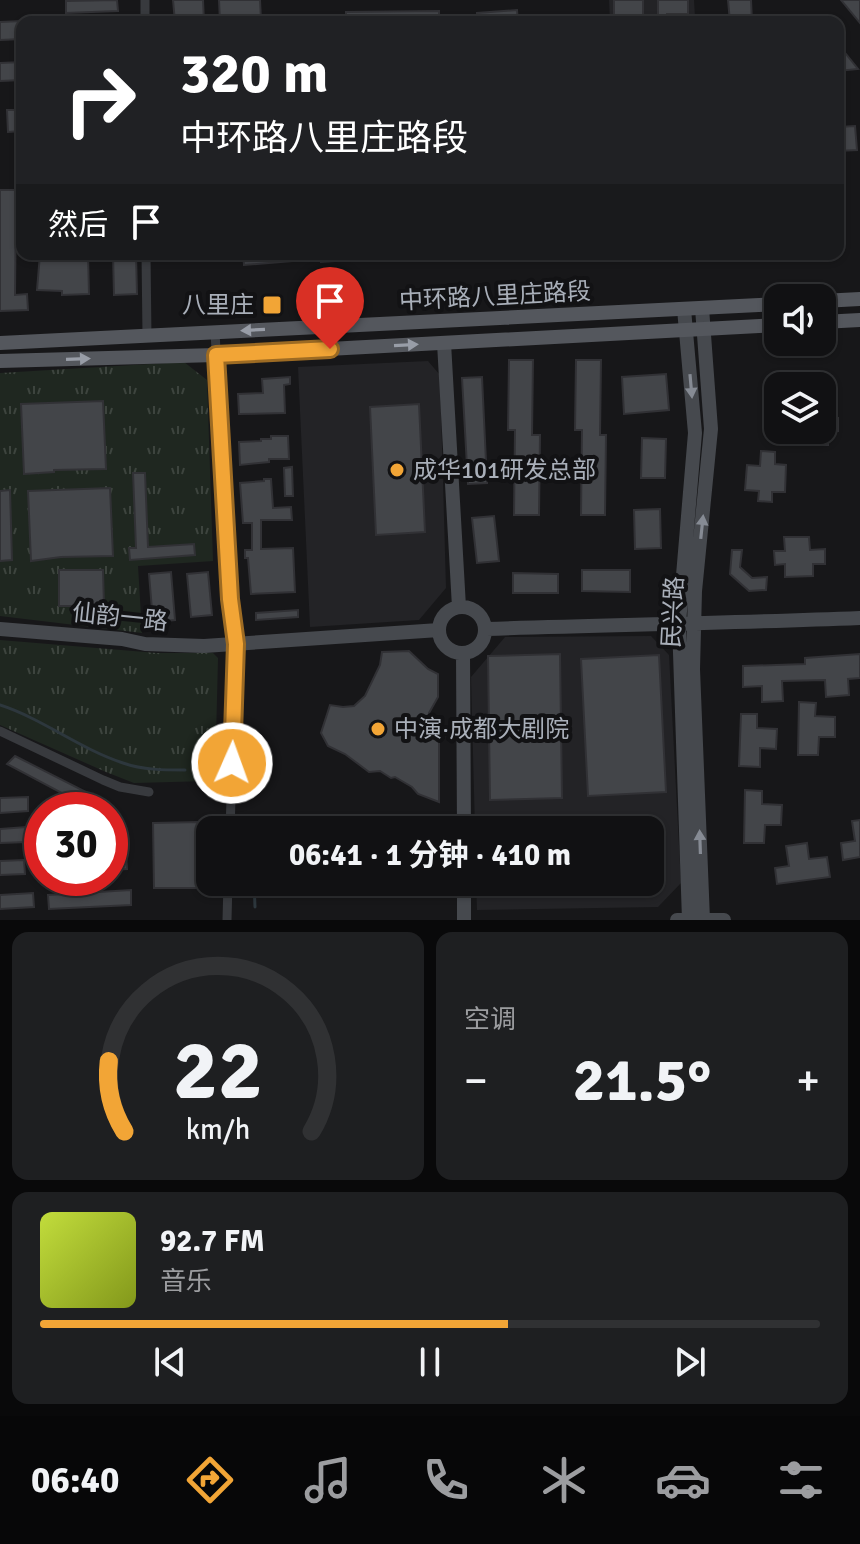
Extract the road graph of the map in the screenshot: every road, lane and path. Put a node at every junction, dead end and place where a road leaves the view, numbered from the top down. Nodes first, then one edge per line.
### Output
1 (146, 260) edge
2 (860, 299) edge
3 (836, 300) edge
4 (764, 305) edge
5 (702, 308) junction
6 (684, 309) junction
7 (860, 320) edge
8 (836, 321) edge
9 (764, 326) edge
10 (704, 329) junction
11 (686, 330) junction
12 (215, 332) junction
13 (147, 336) junction
14 (0, 343) edge
15 (444, 343) junction
16 (216, 355) junction
17 (0, 361) edge
18 (459, 607) junction
19 (860, 618) edge
20 (679, 623) junction
21 (694, 624) junction
22 (0, 629) edge
23 (486, 629) junction
24 (439, 630) junction
25 (236, 644) junction
26 (463, 654) junction
27 (0, 731) edge
28 (149, 792) dead end
29 (230, 816) edge
30 (464, 816) edge
31 (228, 896) edge
32 (464, 896) edge
33 (227, 920) edge
34 (464, 920) edge
35 (677, 920) edge
36 (689, 920) edge
37 (703, 920) edge
38 (724, 920) edge

1 - 13 street
2 - 3 main road
4 - 5 main road, 中环路八里庄路段
5 - 6 main road, 中环路八里庄路段
5 - 10 street, 民兴路
6 - 11 street, 民兴路
6 -> 12 main road, 中环路八里庄路段
7 - 8 main road
9 - 10 main road, 中环路八里庄路段
10 - 11 main road, 中环路八里庄路段
21 -> 10 street, 民兴路
11 - 15 main road, 中环路八里庄路段
11 -> 20 street, 民兴路
12 - 13 main road, 中环路八里庄路段
12 - 16 street
13 - 14 main road, 中环路八里庄路段
16 -> 15 main road, 中环路八里庄路段
15 - 18 street
17 -> 16 main road, 中环路八里庄路段
16 - 25 street
18 - 23 street
18 - 24 street
19 - 21 street
20 - 21 street
20 - 23 street
20 - 36 street, 民兴路
37 -> 21 street, 民兴路
22 - 25 street, 仙韵一路
23 - 26 street
24 - 25 street, 仙韵一路
24 - 26 street
25 - 29 street
26 - 30 street
27 - 28 street
31 - 33 street
32 - 34 street
35 - 36 street
36 - 37 street
37 - 38 street

